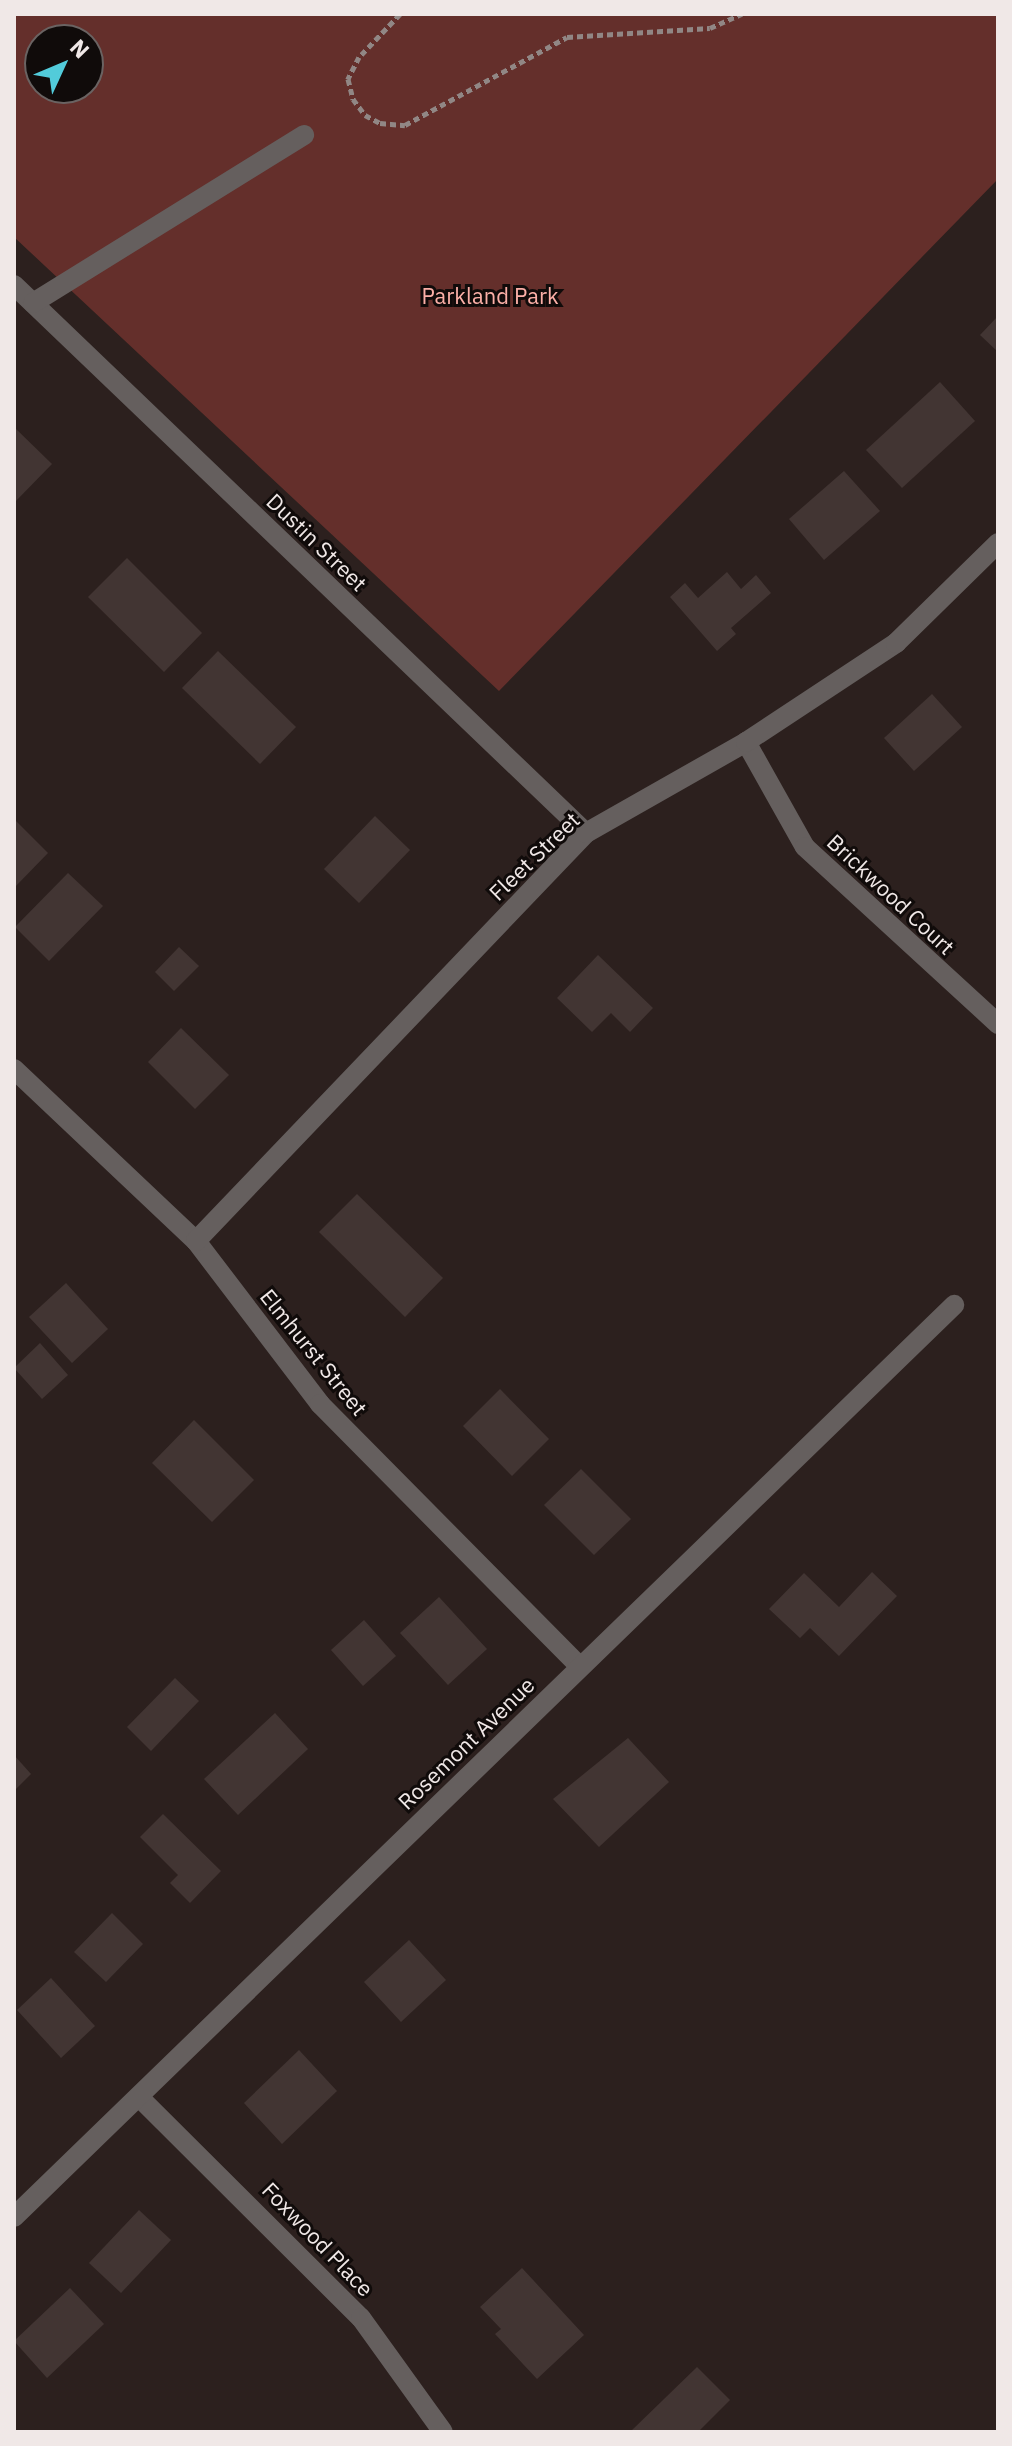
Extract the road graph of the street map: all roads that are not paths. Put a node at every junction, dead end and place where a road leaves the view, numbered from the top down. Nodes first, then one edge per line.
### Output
1 (304, 135) dead end
2 (14, 285) edge
3 (33, 303) junction
4 (998, 543) edge
5 (746, 742) junction
6 (586, 833) junction
7 (998, 1024) edge
8 (14, 1069) edge
9 (196, 1241) junction
10 (954, 1305) dead end
11 (579, 1666) junction
12 (139, 2097) junction
13 (14, 2217) edge
14 (443, 2432) edge

1 - 3 street
2 - 3 street, Dustin Street
3 - 6 street, Dustin Street
4 - 5 street, Fleet Street
5 - 6 street, Fleet Street
5 - 7 street, Brickwood Court
6 - 9 street, Fleet Street
8 - 9 street, Elmhurst Street
9 - 11 street, Elmhurst Street
10 - 11 street, Rosemont Avenue
11 - 12 street, Rosemont Avenue
12 - 13 street, Rosemont Avenue
12 - 14 street, Foxwood Place

